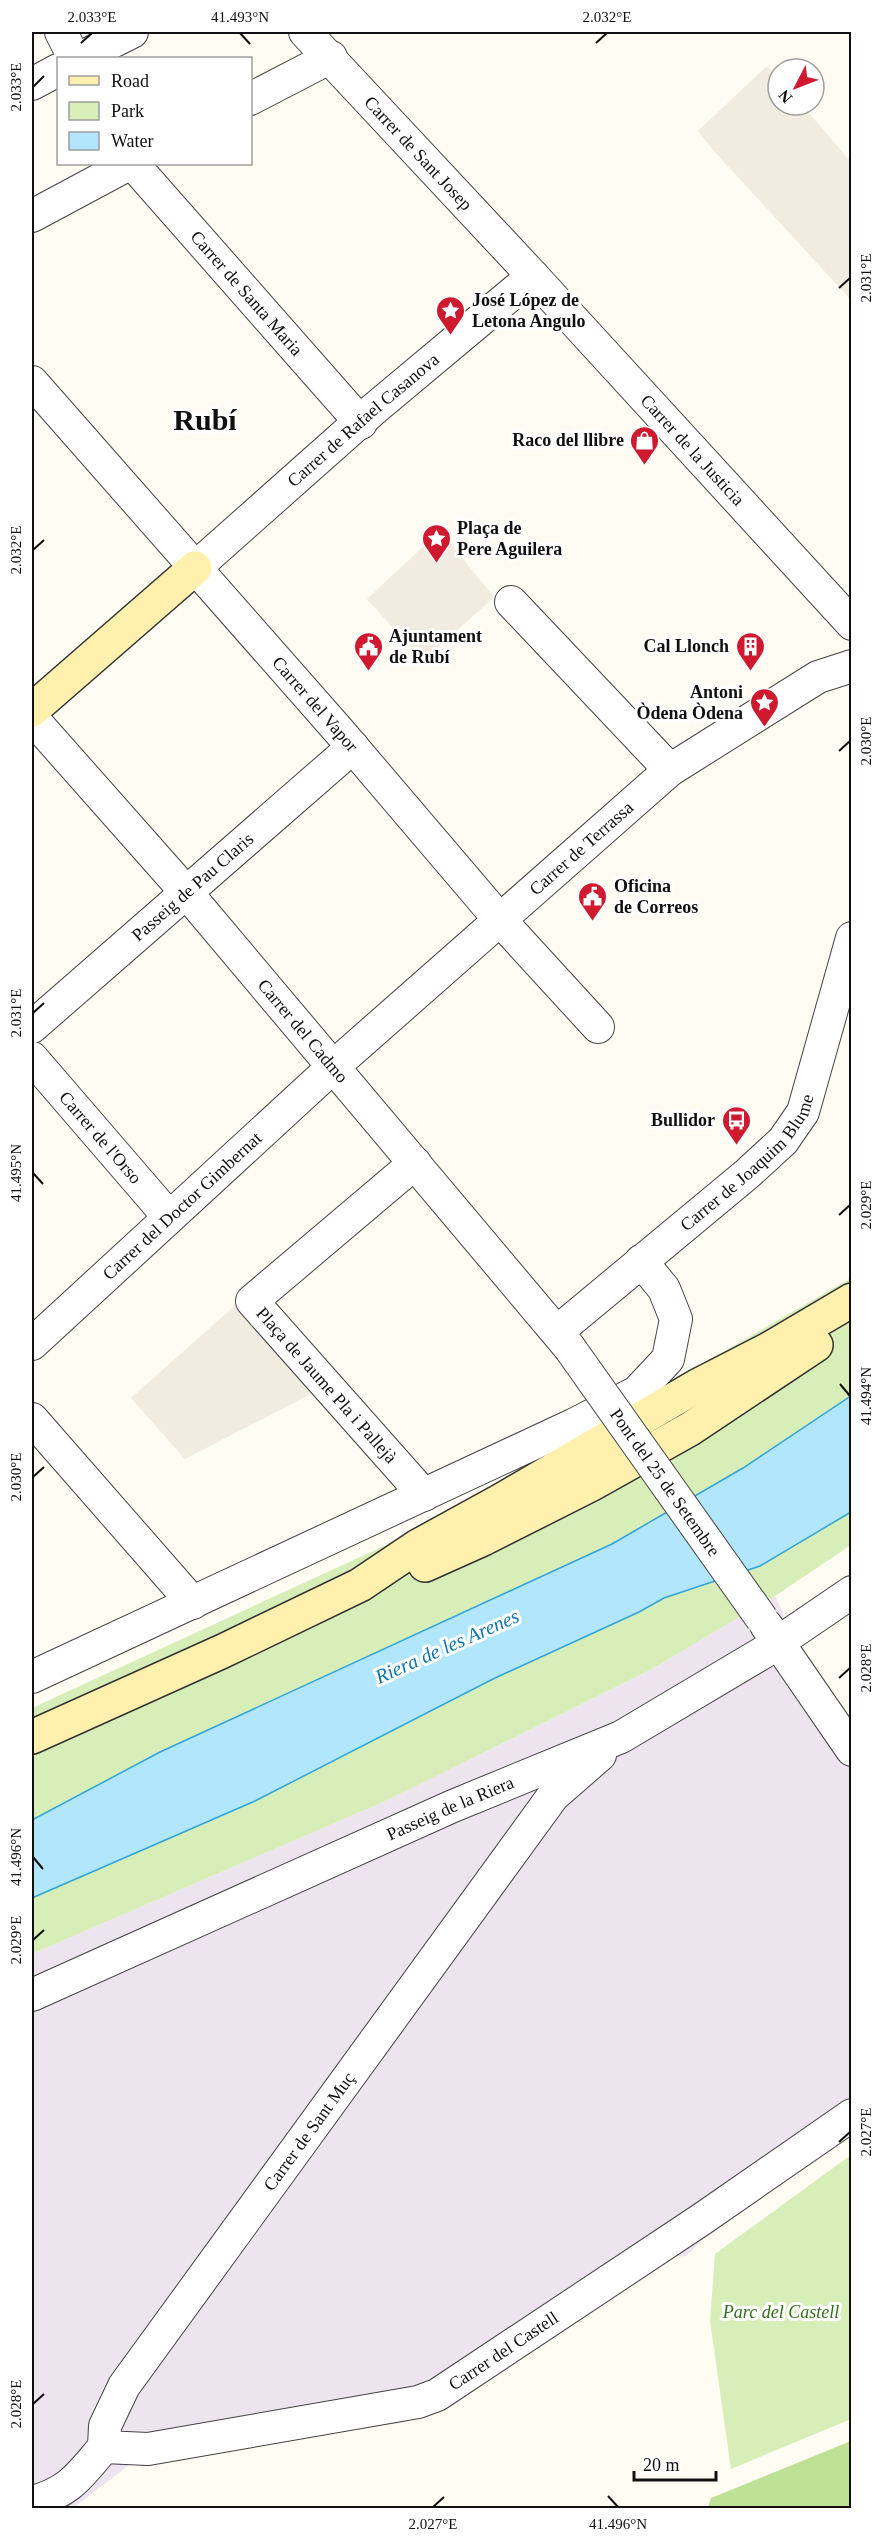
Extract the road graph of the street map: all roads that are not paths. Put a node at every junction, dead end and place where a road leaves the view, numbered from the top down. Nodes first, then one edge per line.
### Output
1 (61, 32) edge
2 (132, 32) edge
3 (305, 32) edge
4 (74, 57) edge
5 (82, 57) edge
6 (331, 57) junction
7 (57, 71) edge
8 (32, 84) edge
9 (252, 98) edge
10 (129, 165) edge
11 (132, 165) edge
12 (32, 216) edge
13 (533, 276) junction
14 (32, 382) edge
15 (361, 423) junction
16 (195, 568) junction
17 (511, 602) dead end
18 (852, 624) edge
19 (852, 666) edge
20 (32, 710) edge
21 (32, 718) edge
22 (353, 747) junction
23 (670, 770) junction
24 (186, 892) junction
25 (500, 920) junction
26 (852, 938) edge
27 (32, 1027) edge
28 (598, 1027) dead end
29 (32, 1058) edge
30 (334, 1066) junction
31 (415, 1163) junction
32 (169, 1218) junction
33 (641, 1261) junction
34 (852, 1300) edge
35 (852, 1320) edge
36 (563, 1339) junction
37 (32, 1344) edge
38 (32, 1419) edge
39 (424, 1494) junction
40 (360, 1585) junction
41 (852, 1592) edge
42 (193, 1603) junction
43 (770, 1631) junction
44 (32, 1677) edge
45 (32, 1737) edge
46 (621, 1737) junction
47 (852, 1750) edge
48 (485, 1793) junction
49 (532, 1824) junction
50 (32, 1995) edge
51 (852, 2115) edge
52 (104, 2446) junction
53 (32, 2502) edge

1 - 4 street
2 - 5 street
3 - 6 street, Carrer de Sant Josep
6 - 9 street
6 - 13 street, Carrer de Sant Josep
7 - 8 street
10 - 12 street
11 - 15 street, Carrer de Santa Maria
13 - 15 street, Carrer de Rafael Casanova
13 - 18 street, Carrer de la Justicia
14 - 16 street, Carrer del Vapor
15 - 16 street, Carrer de Rafael Casanova
16 - 20 main road
16 - 22 street, Carrer del Vapor
17 - 23 street
19 - 23 street, Carrer de Terrassa
21 - 24 street, Carrer del Cadmo
22 - 24 street, Passeig de Pau Claris
22 - 25 street, Carrer del Vapor
23 - 25 street, Carrer de Terrassa
24 - 27 street, Passeig de Pau Claris
24 - 30 street, Carrer del Cadmo
25 - 28 street, Carrer del Vapor
25 - 30 street, Carrer de Terrassa
26 - 33 street, Carrer de Joaquim Blume
29 - 32 street, Carrer de l'Orso
30 - 31 street, Carrer del Cadmo
30 - 32 street, Carrer del Doctor Gimbernat
31 - 36 street, Carrer del Cadmo
31 - 39 street, Plaça de Jaume Pla i Pallejà
32 - 37 street, Carrer del Doctor Gimbernat
33 - 36 street, Carrer de Joaquim Blume
33 - 39 street
34 - 40 main road
35 - 40 main road
36 - 43 street, Pont del 25 de Setembre, bridge
38 - 42 street
39 - 42 street
40 - 45 main road
41 - 43 street, Passeig de la Riera
42 - 44 street
43 - 46 street, Passeig de la Riera
43 - 47 street, Pont del 25 de Setembre
46 - 48 street, Passeig de la Riera
46 - 49 street, Carrer de Sant Muç
48 - 49 street
48 - 50 street, Passeig de la Riera
49 - 52 street, Carrer de Sant Muç
51 - 52 street, Carrer del Castell
52 - 53 street

